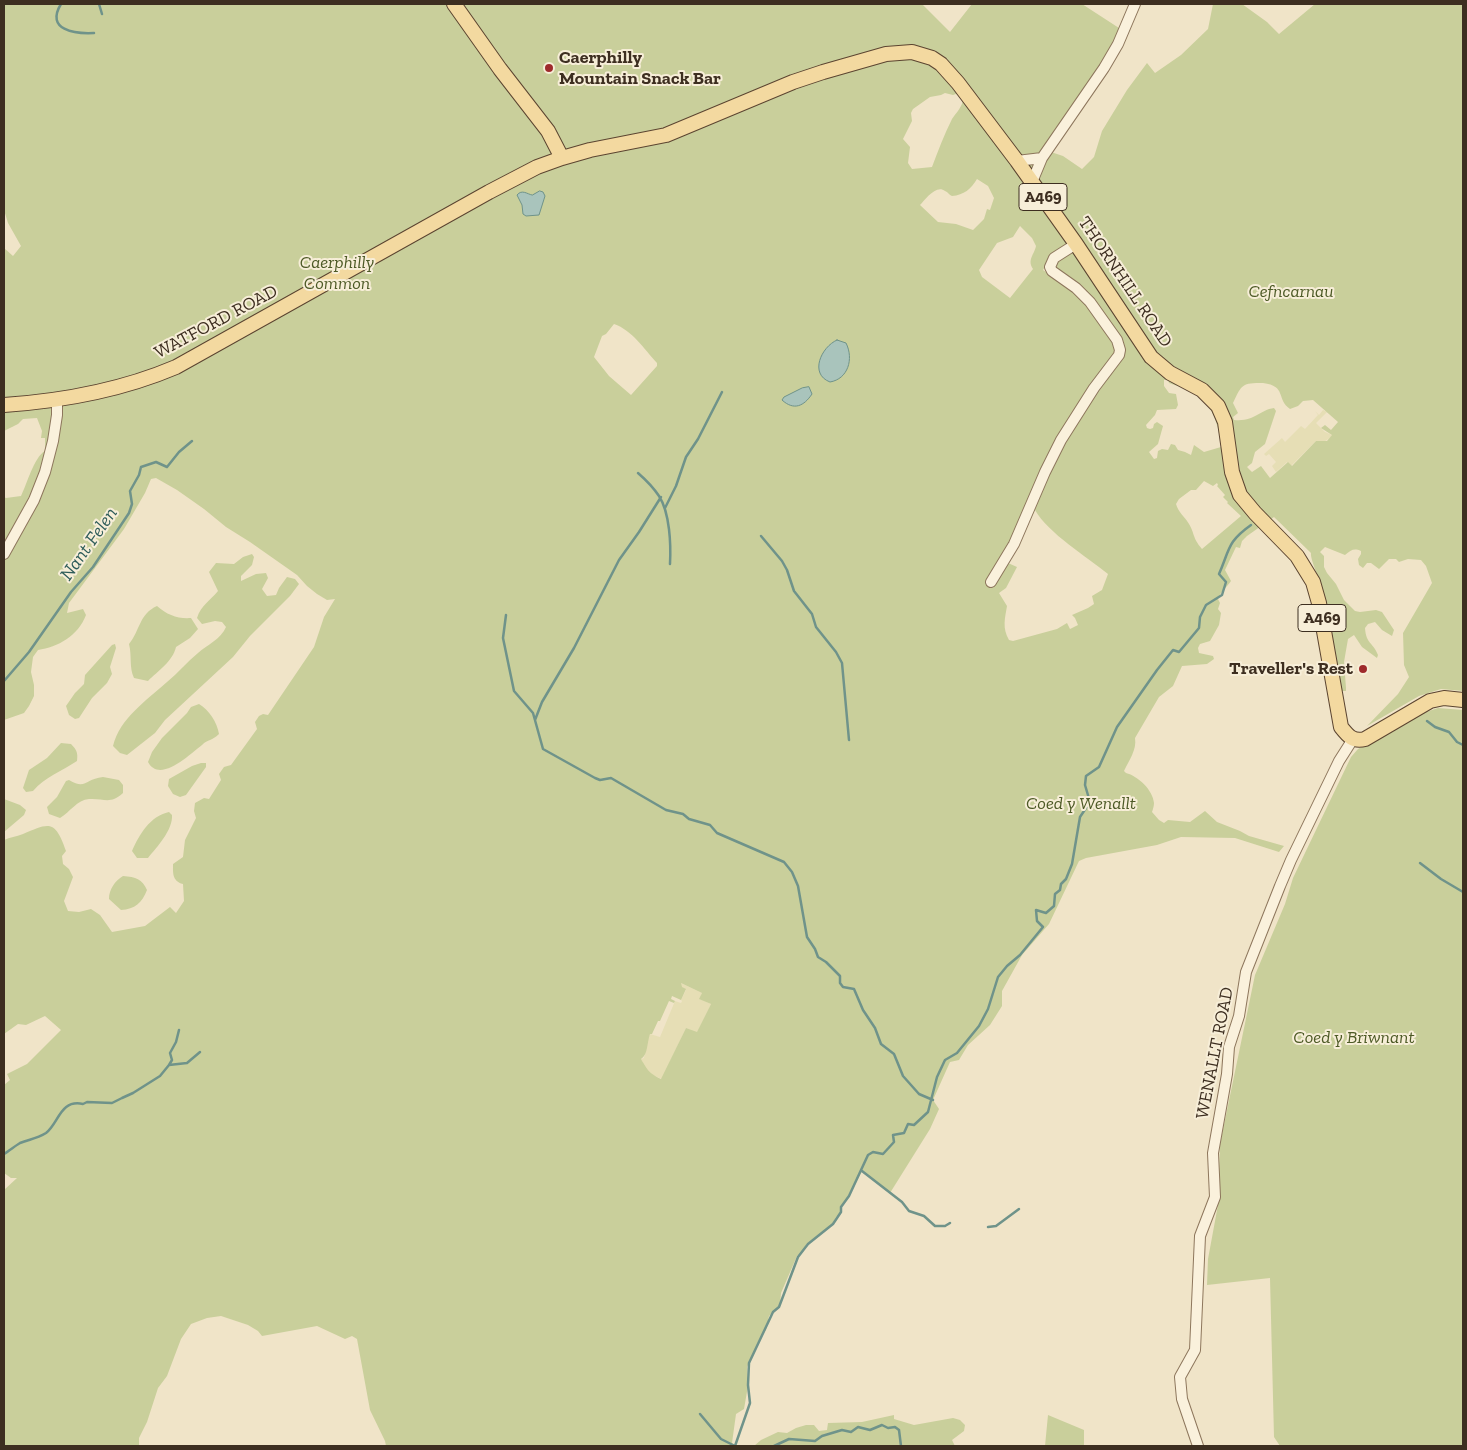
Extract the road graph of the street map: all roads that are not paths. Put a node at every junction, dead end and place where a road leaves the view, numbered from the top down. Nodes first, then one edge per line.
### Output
1 (454, 4) edge
2 (1135, 4) edge
3 (562, 158) junction
4 (1042, 158) junction
5 (1017, 161) junction
6 (1032, 182) junction
7 (1076, 244) junction
8 (57, 398) junction
9 (4, 405) edge
10 (4, 554) edge
11 (991, 582) dead end
12 (1463, 700) edge
13 (1353, 739) junction
14 (1198, 1446) edge

1 - 3 main road
2 - 4 street
3 - 5 main road, THORNHILL ROAD / A469
3 - 8 main road, WATFORD ROAD / A469
4 - 5 street
4 - 6 street
5 - 6 main road, THORNHILL ROAD / A469
6 - 7 main road, THORNHILL ROAD / A469
7 - 11 street
7 - 13 main road, THORNHILL ROAD / A469
8 - 9 main road, WATFORD ROAD / A469
8 - 10 street
12 - 13 main road
13 - 14 street, WENALLT ROAD

